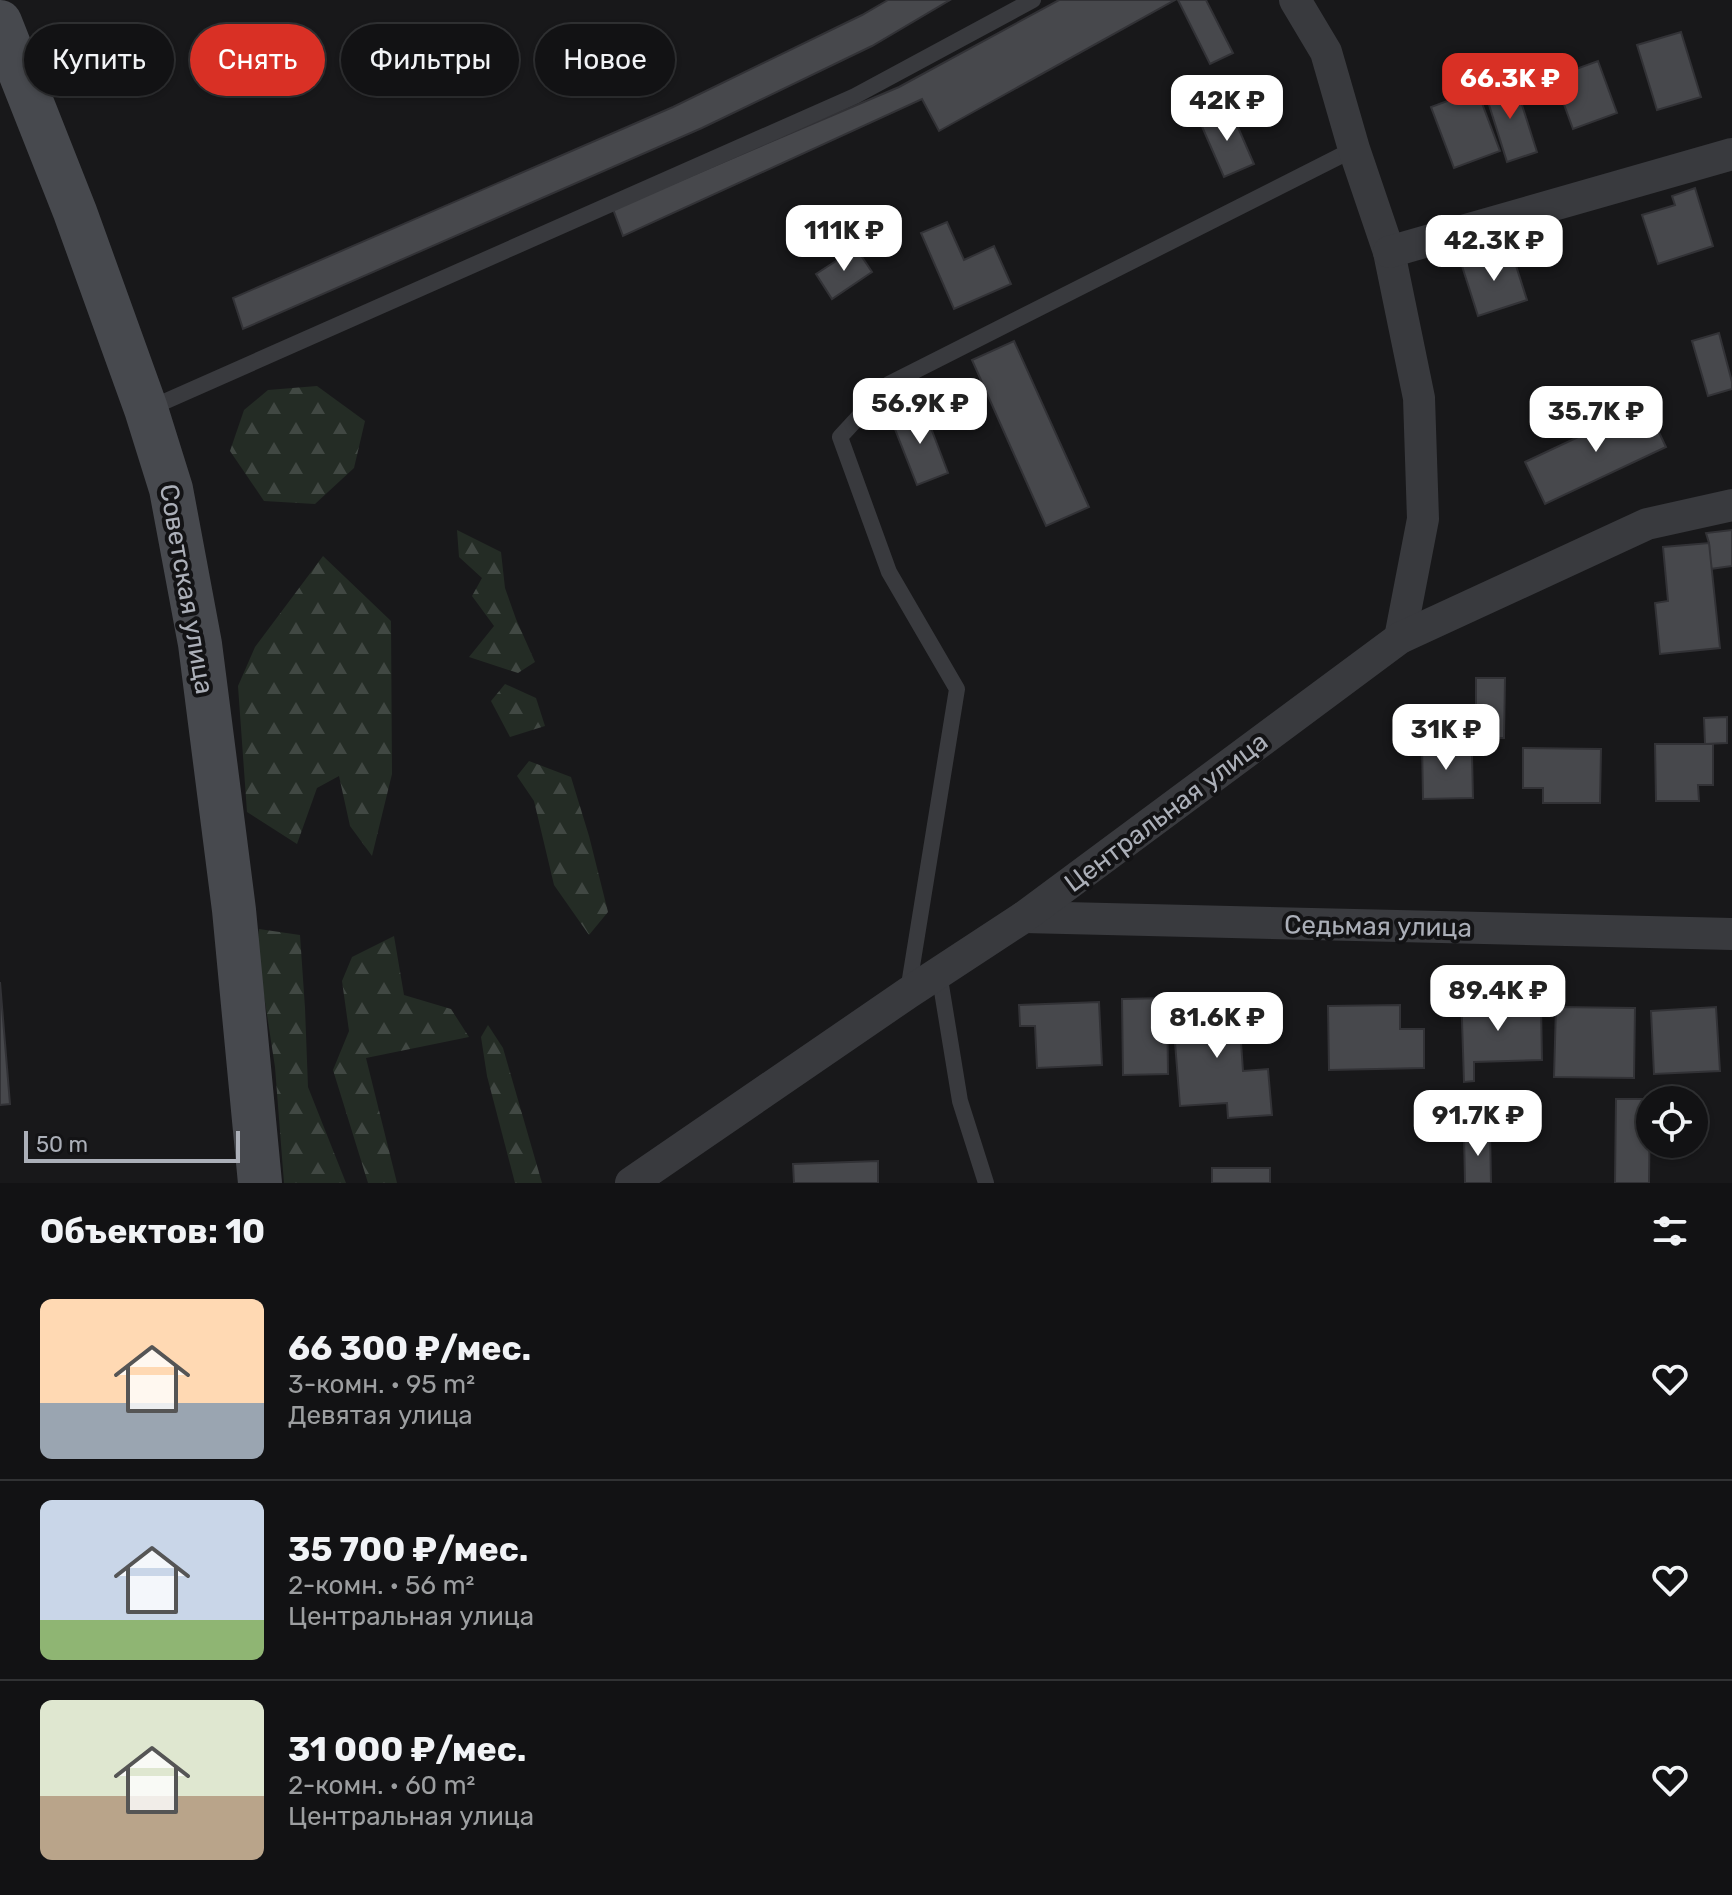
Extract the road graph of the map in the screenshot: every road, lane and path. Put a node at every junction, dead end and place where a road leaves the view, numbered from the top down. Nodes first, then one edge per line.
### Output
1 (1033, 0) edge
2 (1295, 0) edge
3 (0, 22) edge
4 (1354, 149) junction
5 (1732, 154) edge
6 (1389, 252) junction
7 (146, 409) junction
8 (1732, 505) edge
9 (1400, 638) junction
10 (1024, 917) junction
11 (1732, 934) edge
12 (939, 973) junction
13 (908, 993) junction
14 (260, 1183) edge
15 (631, 1183) edge
16 (986, 1183) edge

1 - 7 lane
2 - 4 street
3 - 7 main road, Советская улица
4 - 6 street
4 - 13 lane
5 - 6 street
6 - 9 street
7 - 14 main road, Советская улица
8 - 9 street, Центральная улица
9 - 10 street, Центральная улица
10 - 11 street, Седьмая улица
10 - 12 street, Центральная улица
12 - 13 street, Центральная улица
12 - 16 lane
13 - 15 street, Центральная улица

